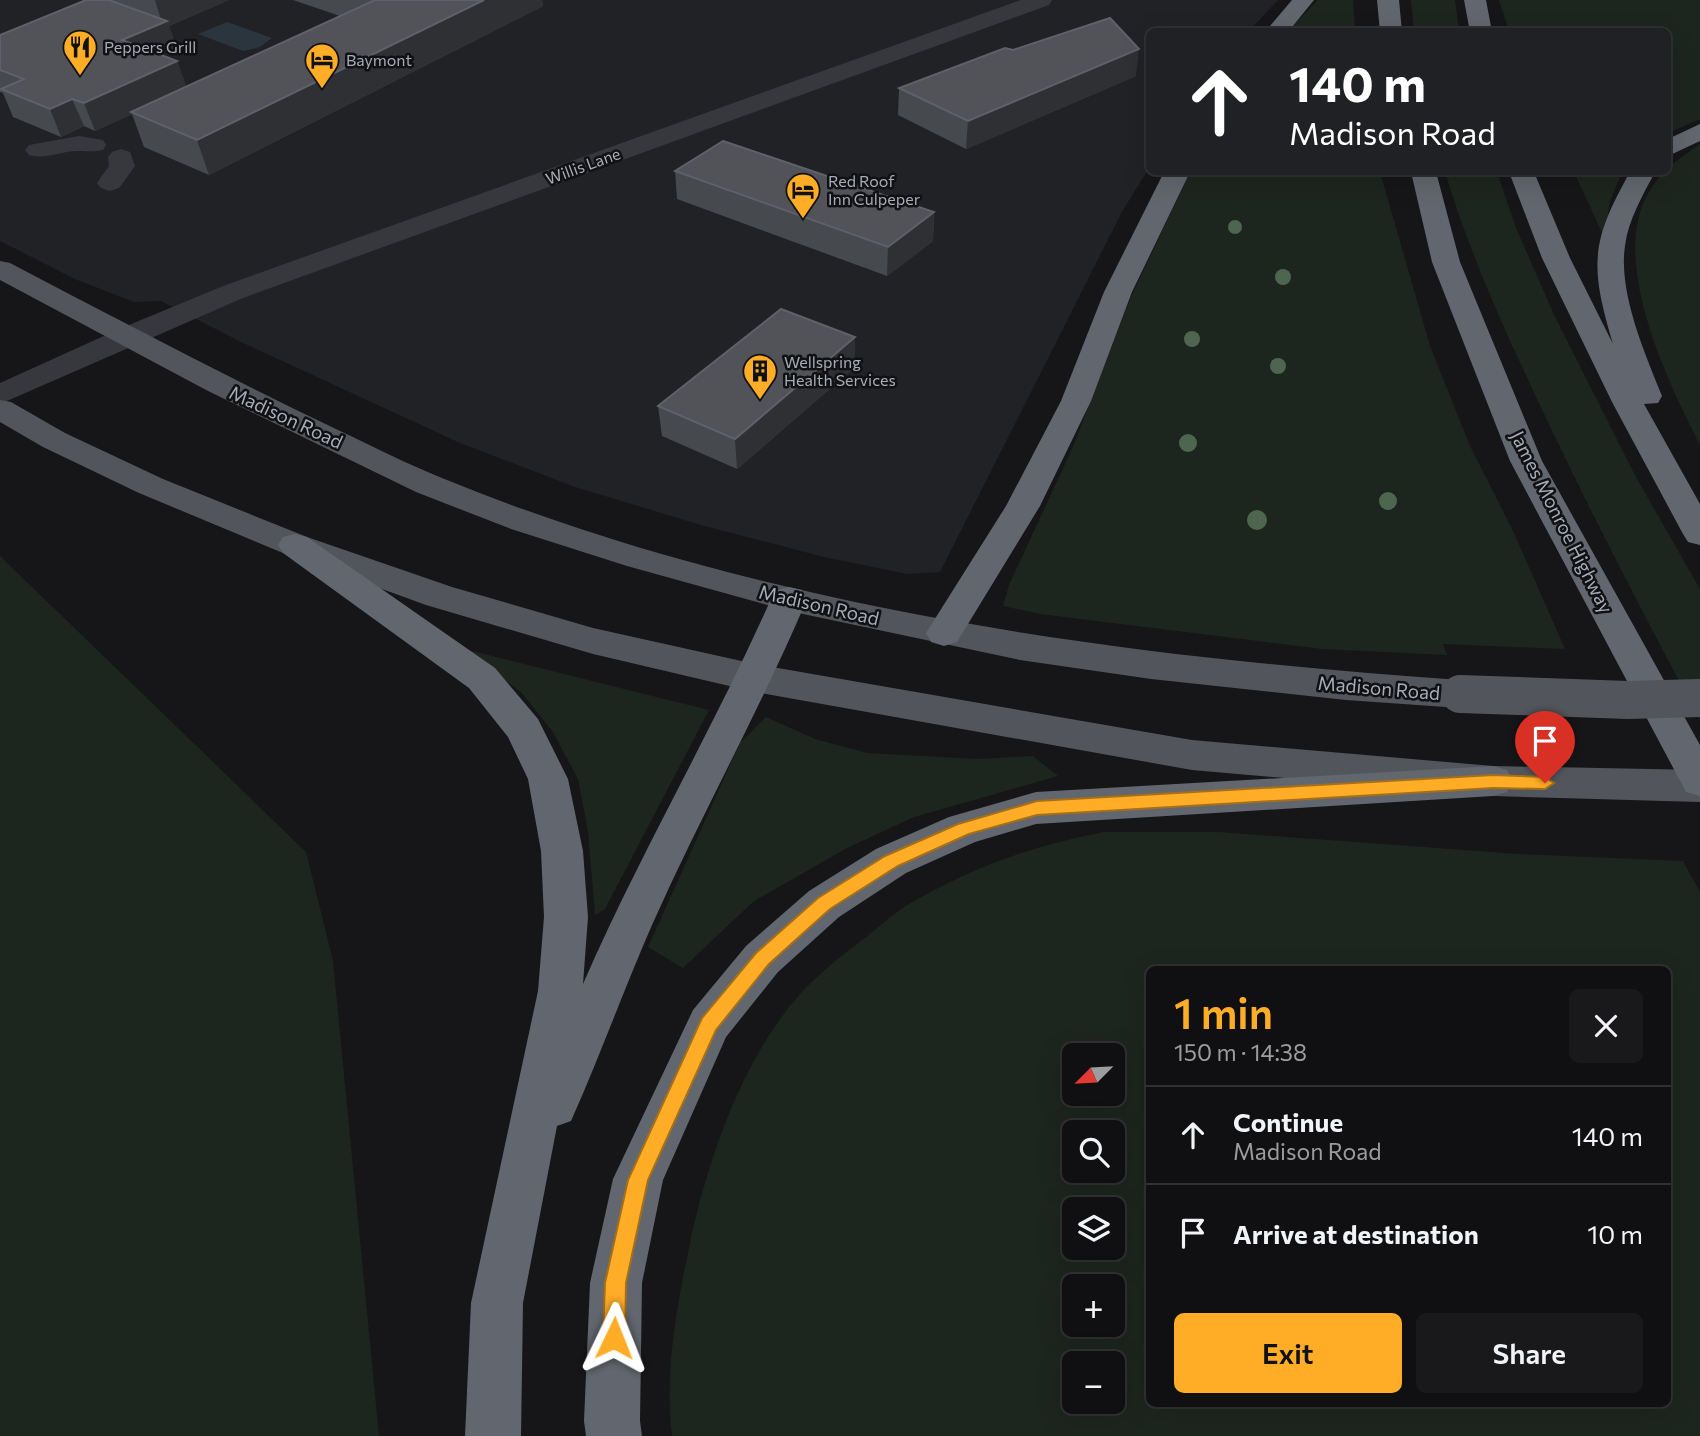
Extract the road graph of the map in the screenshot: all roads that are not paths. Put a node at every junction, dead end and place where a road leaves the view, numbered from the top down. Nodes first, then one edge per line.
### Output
1 (1303, 0) edge
2 (1388, 0) edge
3 (1475, 0) edge
4 (1035, 1) edge
5 (1279, 28) edge
6 (1391, 28) edge
7 (1480, 28) edge
8 (1700, 131) edge
9 (94, 145) dead end
10 (1671, 147) edge
11 (38, 150) dead end
12 (121, 158) dead end
13 (1176, 175) edge
14 (1424, 175) edge
15 (1522, 175) edge
16 (1640, 175) edge
17 (110, 183) dead end
18 (0, 270) edge
19 (127, 336) junction
20 (0, 395) edge
21 (0, 409) edge
22 (1700, 533) edge
23 (295, 545) junction
24 (789, 599) junction
25 (944, 633) junction
26 (755, 678) junction
27 (1700, 698) edge
28 (1493, 782) junction
29 (1700, 783) edge
30 (524, 1177) junction
31 (493, 1436) edge
32 (614, 1436) edge

1 - 5 highway
2 - 6 highway
3 - 7 highway
4 - 19 street, Willis Lane
8 - 10 highway
9 - 11 street
12 - 17 street
13 - 25 highway
14 - 29 highway, James Monroe Highway
15 - 22 highway
16 - 22 highway
18 - 19 main road, Madison Road
19 - 20 street, Willis Lane
19 - 24 main road, Madison Road
21 - 23 main road
23 - 26 main road
23 - 30 highway
24 - 25 main road, Madison Road
24 - 26 highway
25 - 27 main road, Madison Road, bridge
26 - 28 main road
26 - 30 highway
28 - 29 main road
28 - 32 highway
30 - 31 highway

